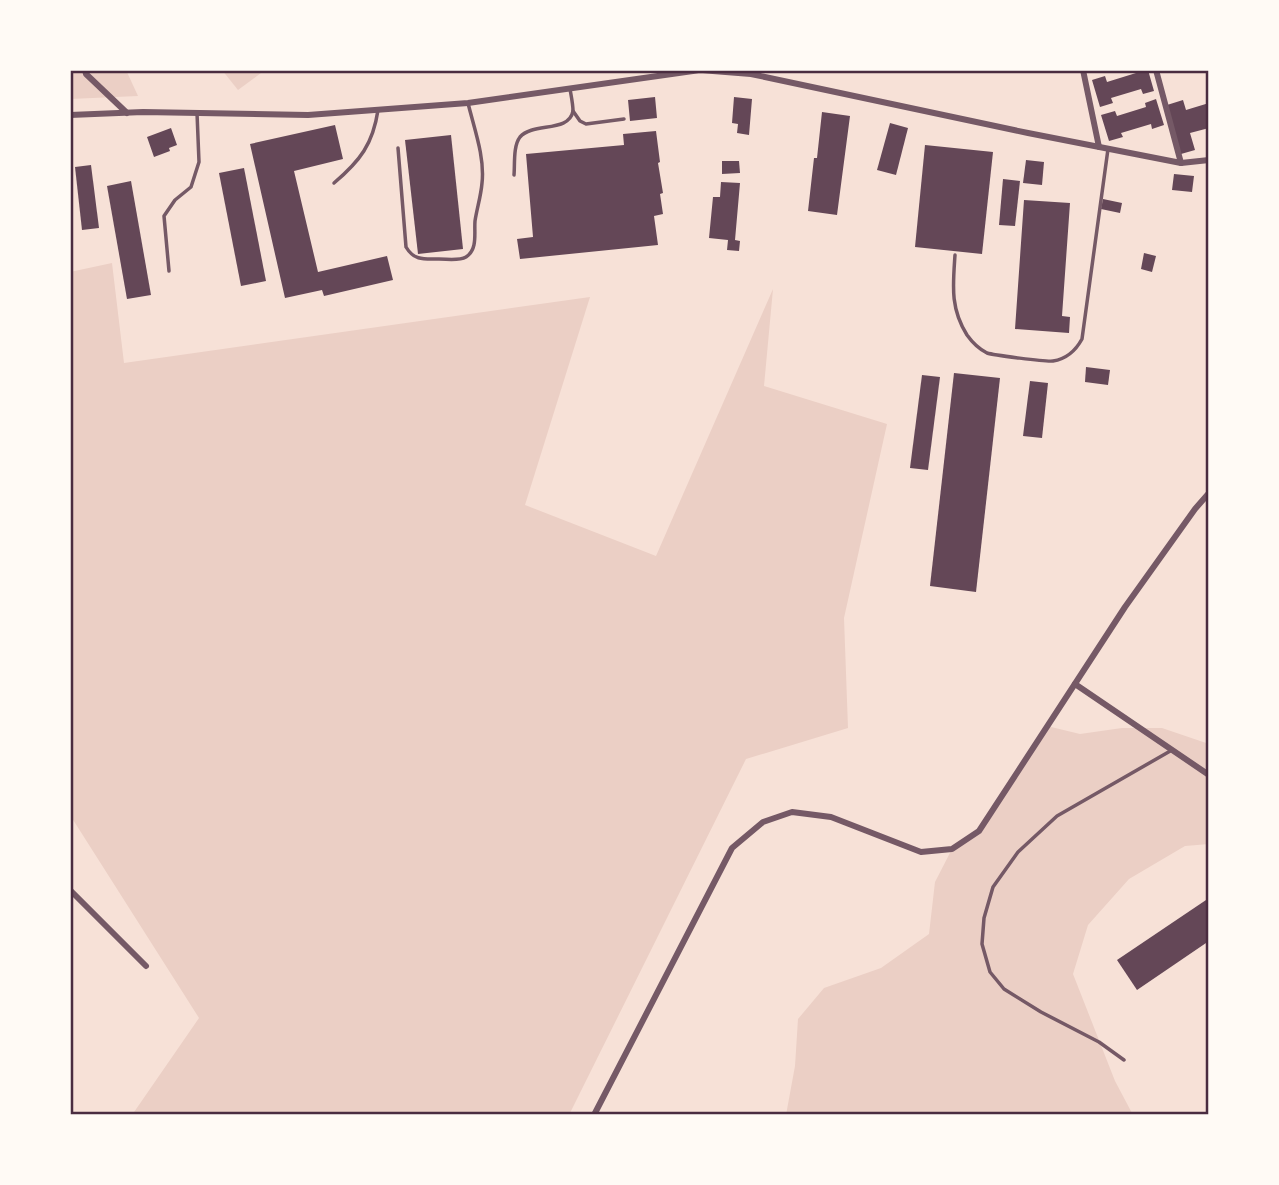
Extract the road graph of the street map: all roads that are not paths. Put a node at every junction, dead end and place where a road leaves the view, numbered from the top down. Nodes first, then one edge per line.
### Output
1 (85, 70) edge
2 (1083, 70) edge
3 (1156, 70) edge
4 (570, 89) junction
5 (468, 103) junction
6 (379, 110) junction
7 (573, 111) junction
8 (127, 113) junction
9 (197, 113) junction
10 (70, 115) edge
11 (624, 119) dead end
12 (1099, 147) junction
13 (398, 148) dead end
14 (1108, 149) junction
15 (1209, 160) edge
16 (1181, 163) junction
17 (514, 175) dead end
18 (334, 183) dead end
19 (955, 255) dead end
20 (169, 271) dead end
21 (1209, 493) edge
22 (1075, 684) junction
23 (1173, 750) junction
24 (1209, 775) edge
25 (70, 890) edge
26 (146, 966) dead end
27 (1124, 1060) dead end
28 (594, 1115) edge

1 - 8 street
2 - 12 street
3 - 16 street
4 - 5 street
4 - 7 lane
4 - 12 street
5 - 6 street
5 - 13 lane
6 - 9 street
6 - 18 lane
7 - 11 lane
7 - 17 lane
8 - 9 street
8 - 10 street
9 - 20 lane
12 - 14 street
14 - 16 street
14 - 19 lane
15 - 16 street
21 - 22 street
22 - 23 street
22 - 28 street
23 - 24 street
23 - 27 lane
25 - 26 street

